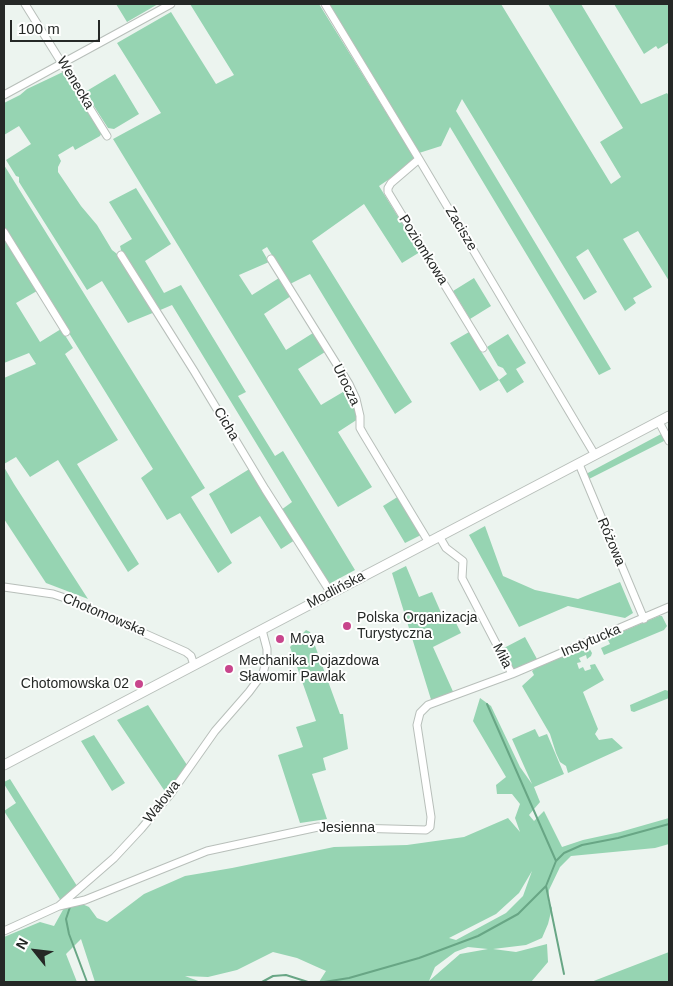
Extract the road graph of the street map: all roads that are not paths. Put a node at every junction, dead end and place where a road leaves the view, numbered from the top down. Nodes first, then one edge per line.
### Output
1 (25, 4) edge
2 (171, 4) edge
3 (325, 4) edge
4 (63, 63) junction
5 (4, 95) edge
6 (107, 136) dead end
7 (419, 159) junction
8 (4, 232) edge
9 (121, 255) dead end
10 (271, 258) dead end
11 (66, 332) dead end
12 (483, 348) dead end
13 (669, 416) edge
14 (659, 422) junction
15 (669, 441) edge
16 (595, 455) junction
17 (578, 464) junction
18 (439, 536) junction
19 (428, 541) junction
20 (4, 587) edge
21 (331, 593) junction
22 (669, 608) edge
23 (644, 619) junction
24 (262, 630) junction
25 (194, 665) junction
26 (512, 674) junction
27 (4, 764) edge
28 (59, 906) junction
29 (4, 931) edge

1 - 4 street, Wenecka
2 - 4 street
3 - 7 street, Zacisze
4 - 5 street
4 - 6 street, Wenecka
7 - 12 street, Poziomkowa
7 - 16 street, Zacisze
8 - 11 street
9 - 21 street, Cicha
10 - 19 street, Urocza
13 - 14 main road, Modlińska
14 - 15 street
14 - 16 main road, Modlińska
16 - 17 main road, Modlińska
17 - 18 main road, Modlińska
17 - 23 street, Różowa
18 - 19 main road, Modlińska
18 - 26 street, Miła
19 - 21 main road, Modlińska
20 - 25 street, Chotomowska
21 - 24 main road, Modlińska
22 - 23 street, Instytucka
23 - 26 street, Instytucka
24 - 25 main road, Modlińska
24 - 28 street, Wałowa
25 - 27 main road, Modlińska
26 - 28 street, Jesienna
28 - 29 street, Wałowa

